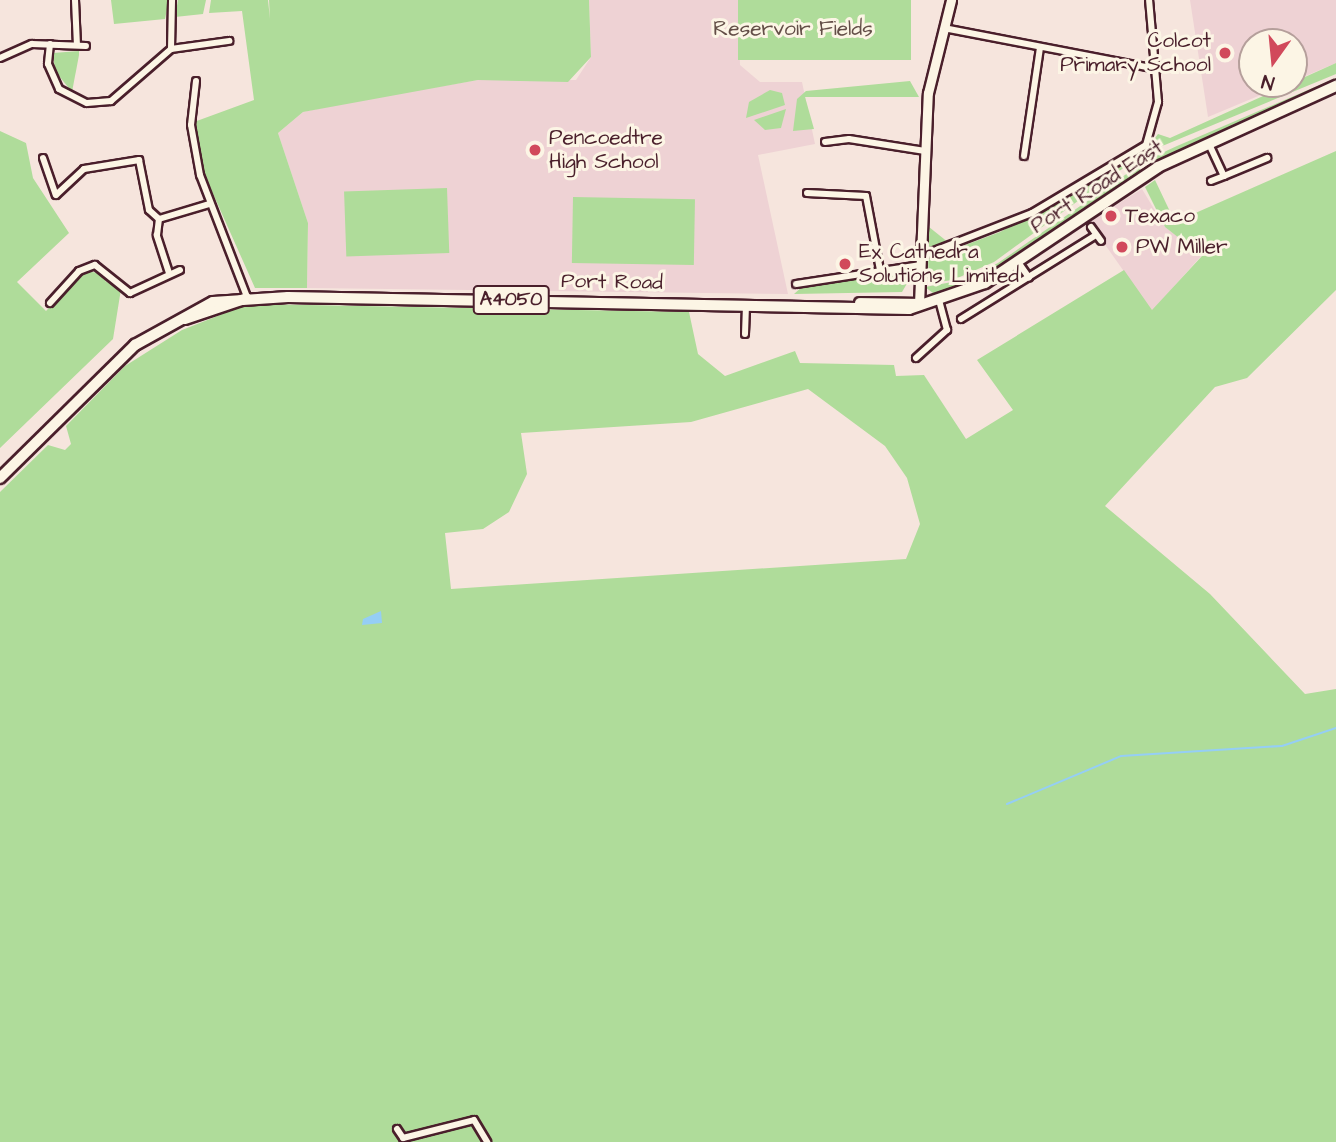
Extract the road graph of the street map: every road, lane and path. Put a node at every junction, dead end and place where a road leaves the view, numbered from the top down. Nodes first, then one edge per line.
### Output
1 (75, 0) edge
2 (172, 0) edge
3 (951, 0) edge
4 (1149, 0) edge
5 (944, 28) junction
6 (229, 41) dead end
7 (50, 44) junction
8 (77, 45) junction
9 (86, 46) dead end
10 (1040, 47) junction
11 (171, 48) junction
12 (0, 58) edge
13 (1157, 69) junction
14 (196, 81) dead end
15 (1336, 86) edge
16 (825, 142) dead end
17 (1208, 142) junction
18 (925, 151) junction
19 (1024, 156) dead end
20 (43, 158) dead end
21 (1262, 158) dead end
22 (1224, 176) junction
23 (1211, 181) dead end
24 (807, 193) dead end
25 (209, 204) junction
26 (159, 219) junction
27 (1091, 227) dead end
28 (920, 260) junction
29 (1018, 262) junction
30 (180, 270) dead end
31 (880, 270) junction
32 (169, 274) junction
33 (1029, 278) junction
34 (796, 284) dead end
35 (247, 297) junction
36 (939, 301) junction
37 (50, 303) dead end
38 (746, 303) junction
39 (919, 304) junction
40 (961, 319) dead end
41 (745, 334) dead end
42 (916, 358) dead end
43 (0, 478) edge
44 (397, 1129) dead end
45 (486, 1142) edge

1 - 8 street
2 - 11 street
3 - 5 street
4 - 13 street
5 - 10 street
5 - 18 street
6 - 11 street
7 - 8 street
7 - 11 street
7 - 12 street
8 - 9 street
10 - 13 street
10 - 19 street
13 - 28 street, Port Road East
14 - 25 street
15 - 17 main road, Port Road East / A4050
16 - 18 street
17 - 22 street
17 - 29 main road, Port Road East / A4050
18 - 28 street
20 - 26 street
21 - 22 street
22 - 23 street
24 - 31 street
25 - 26 street
25 - 35 street
26 - 32 street
27 - 33 street
28 - 31 street, Port Road East
28 - 39 street
29 - 33 street
29 - 36 main road, Port Road East / A4050
30 - 32 street
31 - 34 street, Port Road East
32 - 37 street
33 - 40 street
35 - 38 main road, Port Road / A4050
35 - 43 main road, Port Road / A4050
36 - 39 main road, Port Road East / A4050
36 - 42 street
38 - 39 main road, Port Road / A4050
38 - 41 street
44 - 45 street

